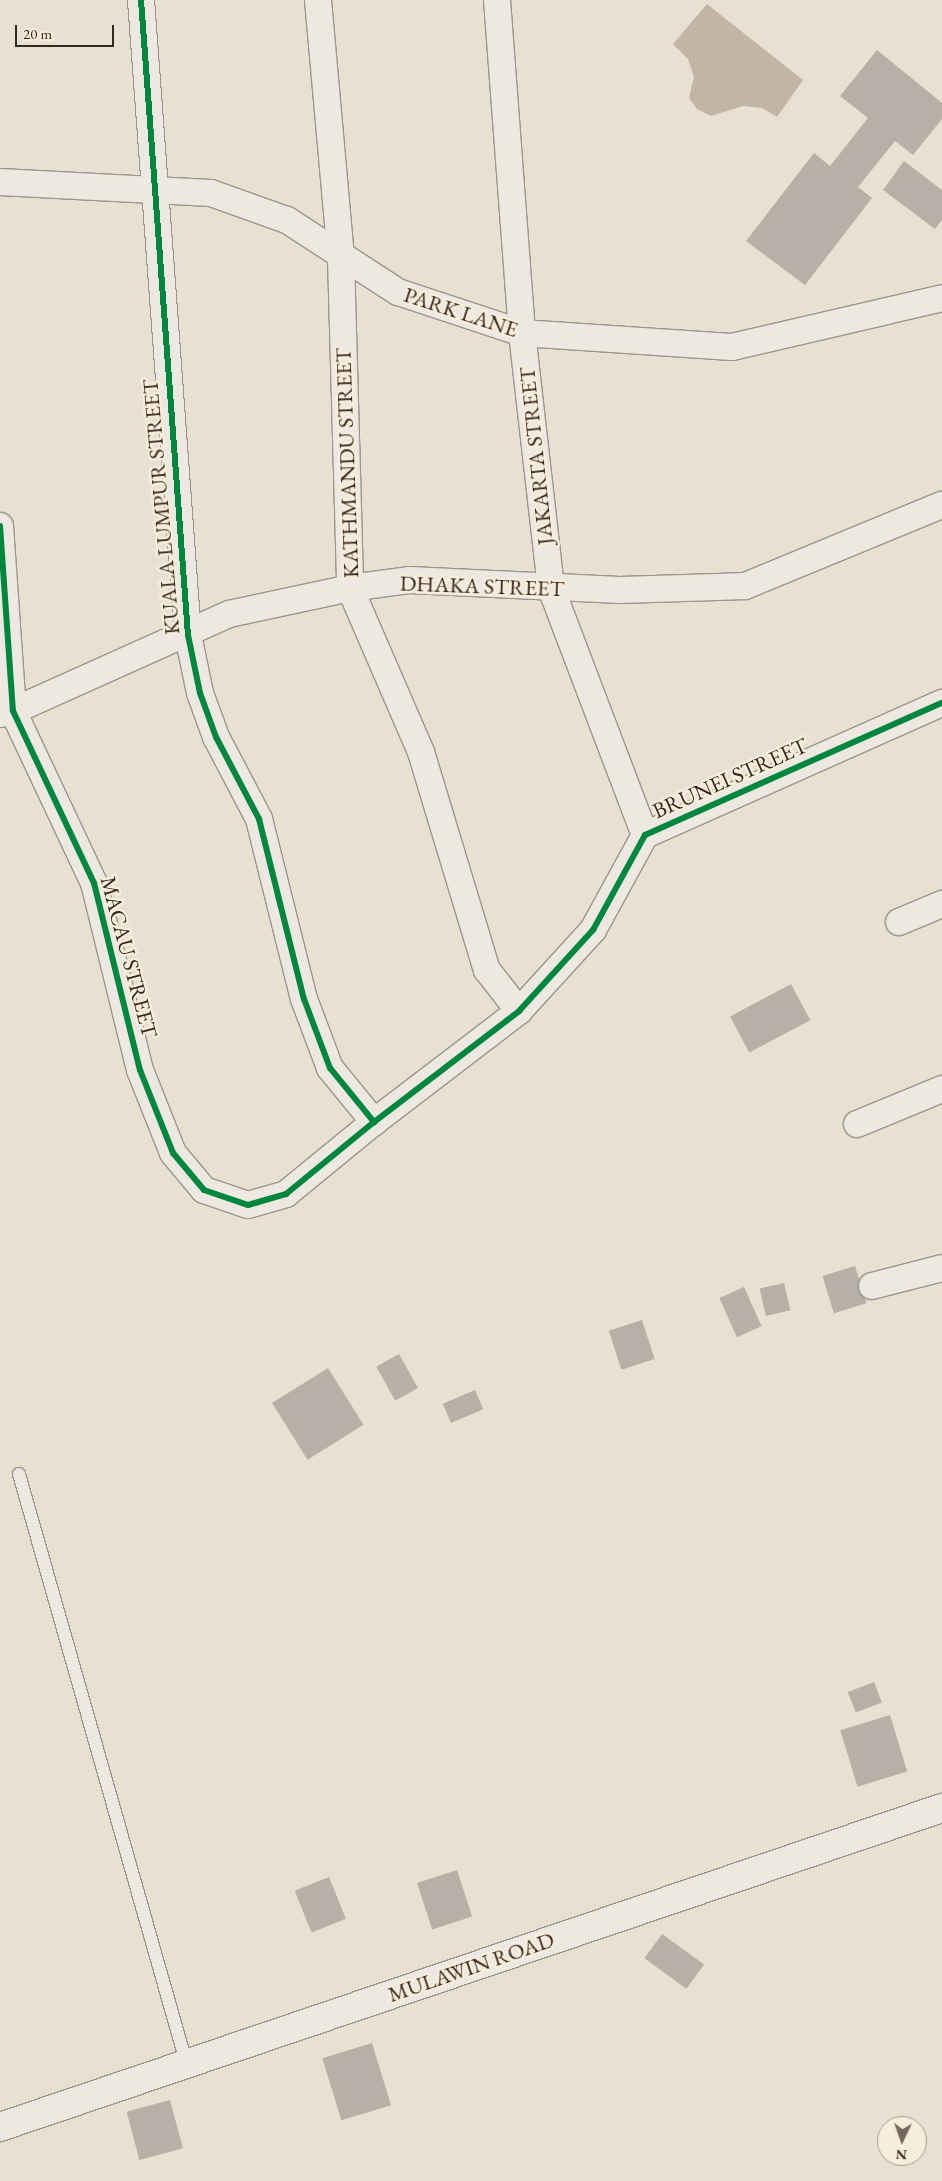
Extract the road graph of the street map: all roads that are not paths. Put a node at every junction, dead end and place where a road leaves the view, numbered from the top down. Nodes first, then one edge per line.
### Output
1 (141, 0) edge
2 (318, 0) edge
3 (497, 0) edge
4 (0, 182) edge
5 (155, 190) junction
6 (341, 258) junction
7 (942, 298) edge
8 (522, 333) junction
9 (942, 505) edge
10 (0, 526) edge
11 (350, 588) junction
12 (551, 588) junction
13 (188, 634) junction
14 (942, 703) edge
15 (7, 713) edge
16 (645, 835) junction
17 (942, 904) edge
18 (899, 922) dead end
19 (519, 1012) junction
20 (942, 1089) edge
21 (374, 1122) junction
22 (857, 1124) dead end
23 (286, 1194) joint
24 (942, 1268) edge
25 (872, 1286) dead end
26 (19, 1474) dead end
27 (942, 1808) edge
28 (186, 2062) junction
29 (0, 2127) edge

1 - 5 street, KUALA LUMPUR STREET
2 - 6 street, KATHMANDU STREET
3 - 8 street, JAKARTA STREET
4 - 5 street, PARK LANE
5 - 6 street, PARK LANE
5 - 13 street, KUALA LUMPUR STREET
6 - 8 street, PARK LANE
6 - 11 street, KATHMANDU STREET
7 - 8 street, PARK LANE
8 - 12 street, JAKARTA STREET
9 - 12 street, DHAKA STREET
10 - 15 street, MACAU STREET
11 - 12 street, DHAKA STREET
11 - 13 street, DHAKA STREET
11 - 19 street, KATHMANDU STREET
12 - 16 street, JAKARTA STREET
13 - 15 street, DHAKA STREET
13 - 21 street, KUALA LUMPUR STREET
14 - 16 street, BRUNEI STREET
15 - 23 street, MACAU STREET
16 - 19 street, BRUNEI STREET
17 - 18 street
19 - 21 street, BRUNEI STREET
20 - 22 street
21 - 23 street, BRUNEI STREET
24 - 25 street
26 - 28 lane
27 - 28 main road, MULAWIN ROAD
28 - 29 main road, MULAWIN ROAD

